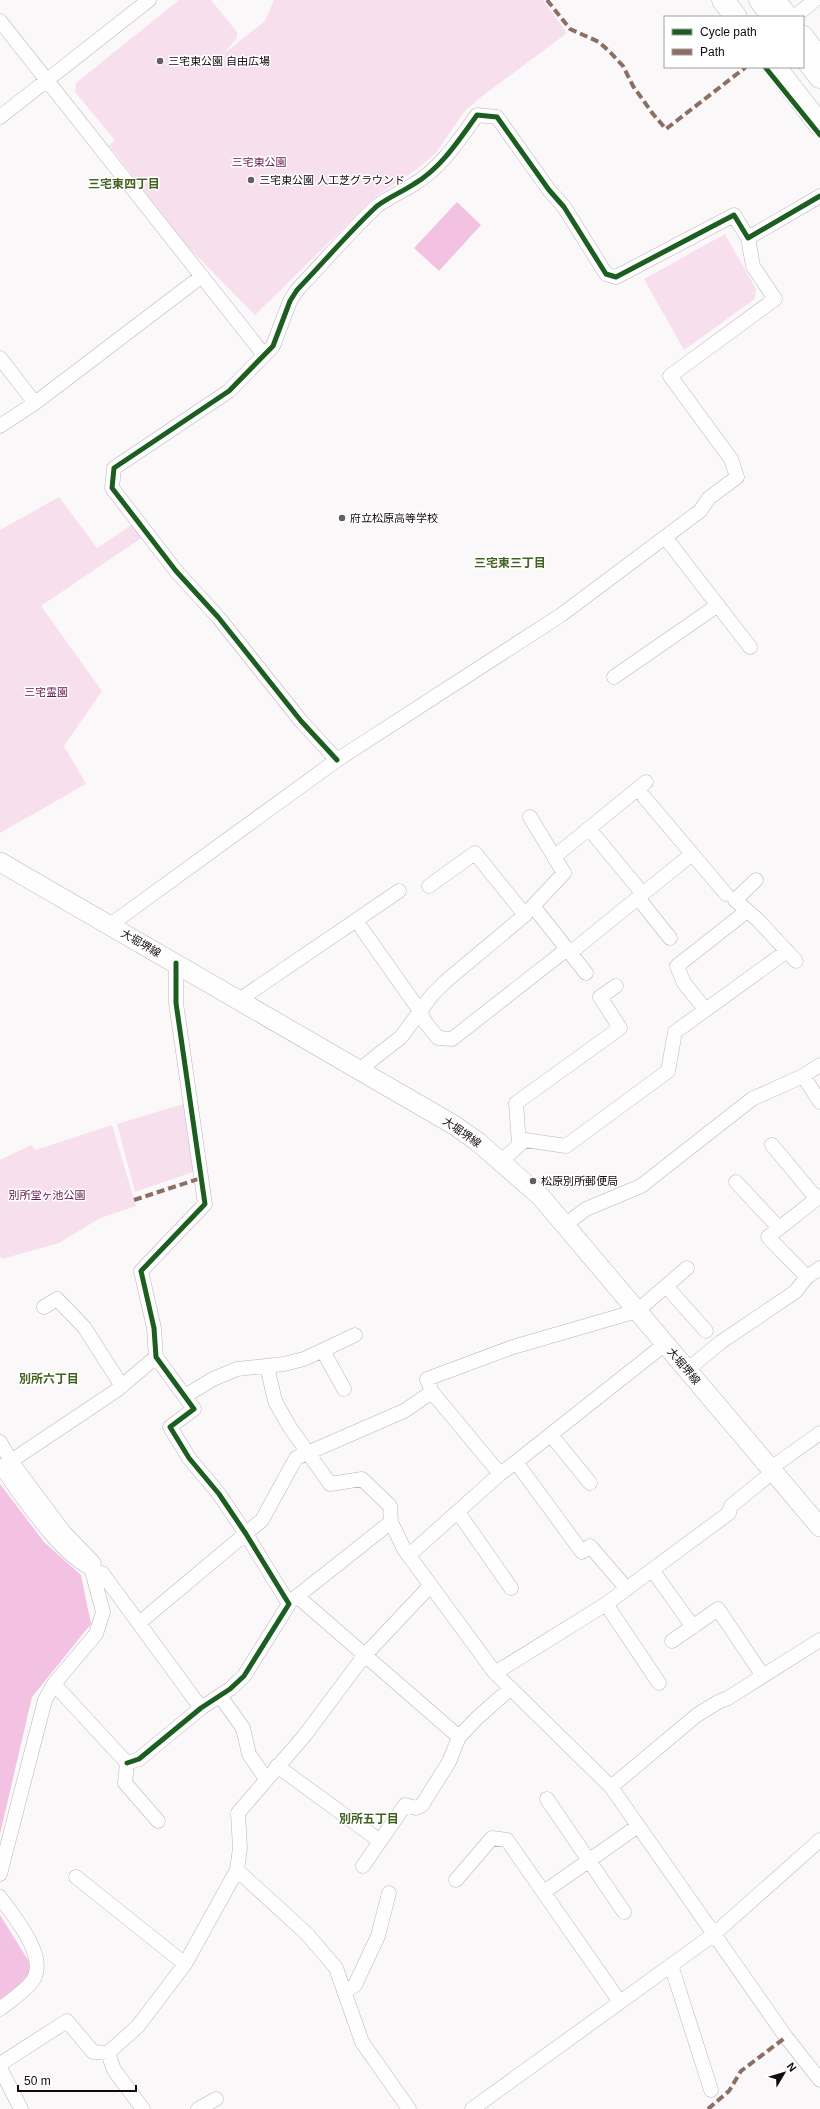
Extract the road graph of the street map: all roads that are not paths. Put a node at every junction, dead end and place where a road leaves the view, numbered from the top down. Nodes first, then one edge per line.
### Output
1 (149, 0) edge
2 (712, 0) edge
3 (723, 0) edge
4 (760, 0) edge
5 (776, 0) edge
6 (815, 0) edge
7 (724, 16) edge
8 (735, 16) edge
9 (772, 16) edge
10 (788, 16) edge
11 (795, 16) edge
12 (0, 21) edge
13 (804, 36) edge
14 (804, 56) edge
15 (820, 57) edge
16 (766, 68) edge
17 (776, 68) edge
18 (820, 77) edge
19 (47, 80) junction
20 (0, 118) edge
21 (820, 124) edge
22 (820, 135) edge
23 (820, 196) edge
24 (748, 238) junction
25 (202, 276) junction
26 (264, 355) junction
27 (0, 358) edge
28 (35, 403) junction
29 (0, 426) edge
30 (665, 537) junction
31 (718, 605) junction
32 (750, 647) dead end
33 (614, 677) dead end
34 (337, 760) junction
35 (646, 782) dead end
36 (644, 797) dead end
37 (530, 817) dead end
38 (595, 836) dead end
39 (692, 854) junction
40 (554, 857) junction
41 (0, 862) edge
42 (756, 880) dead end
43 (429, 886) dead end
44 (399, 891) dead end
45 (726, 894) dead end
46 (640, 896) junction
47 (529, 911) junction
48 (747, 911) junction
49 (110, 925) junction
50 (362, 929) dead end
51 (670, 938) dead end
52 (568, 951) junction
53 (176, 963) junction
54 (586, 973) dead end
55 (616, 986) dead end
56 (239, 1000) junction
57 (705, 1010) junction
58 (420, 1011) junction
59 (820, 1065) edge
60 (359, 1070) junction
61 (803, 1076) junction
62 (820, 1102) edge
63 (519, 1144) junction
64 (772, 1145) dead end
65 (501, 1161) junction
66 (736, 1182) dead end
67 (819, 1198) edge
68 (565, 1225) junction
69 (779, 1228) junction
70 (687, 1268) dead end
71 (820, 1268) edge
72 (807, 1277) junction
73 (666, 1286) junction
74 (44, 1307) dead end
75 (638, 1311) junction
76 (706, 1330) dead end
77 (355, 1335) dead end
78 (665, 1344) junction
79 (323, 1352) junction
80 (156, 1357) junction
81 (267, 1366) junction
82 (687, 1370) junction
83 (122, 1386) junction
84 (344, 1389) dead end
85 (432, 1392) junction
86 (185, 1396) junction
87 (820, 1432) edge
88 (551, 1435) junction
89 (0, 1442) edge
90 (306, 1452) junction
91 (516, 1462) junction
92 (6, 1463) edge
93 (773, 1470) junction
94 (500, 1474) junction
95 (590, 1483) dead end
96 (458, 1512) junction
97 (391, 1522) junction
98 (820, 1527) edge
99 (246, 1534) junction
100 (409, 1556) junction
101 (653, 1571) junction
102 (97, 1572) junction
103 (430, 1586) junction
104 (511, 1588) dead end
105 (627, 1589) junction
106 (293, 1600) junction
107 (606, 1604) junction
108 (139, 1623) junction
109 (693, 1627) junction
110 (820, 1640) edge
111 (672, 1642) dead end
112 (364, 1656) junction
113 (495, 1673) junction
114 (763, 1676) junction
115 (659, 1683) dead end
116 (54, 1684) junction
117 (510, 1689) junction
118 (220, 1696) junction
119 (201, 1708) junction
120 (459, 1738) junction
121 (127, 1763) junction
122 (277, 1766) junction
123 (266, 1779) junction
124 (611, 1787) junction
125 (547, 1799) dead end
126 (158, 1821) dead end
127 (638, 1826) junction
128 (820, 1840) edge
129 (380, 1841) junction
130 (589, 1860) junction
131 (362, 1866) dead end
132 (237, 1870) junction
133 (0, 1874) edge
134 (76, 1877) dead end
135 (456, 1880) dead end
136 (544, 1892) junction
137 (389, 1893) dead end
138 (0, 1897) edge
139 (624, 1912) dead end
140 (713, 1935) junction
141 (185, 1964) junction
142 (671, 1966) junction
143 (344, 1992) junction
144 (620, 2002) junction
145 (0, 2009) edge
146 (108, 2053) junction
147 (0, 2064) edge
148 (0, 2068) edge
149 (818, 2073) edge
150 (711, 2090) dead end
151 (216, 2099) dead end
152 (480, 2107) edge
153 (21, 2109) edge
154 (143, 2109) edge
155 (198, 2109) edge
156 (409, 2109) edge

1 - 19 street
2 - 7 main road
3 - 8 highway
4 - 9 highway
5 - 10 main road
6 - 11 street
12 - 19 street
13 - 15 main road
14 - 18 highway
16 - 22 main road
17 - 21 highway
19 - 20 street
19 - 25 street
23 - 24 street
24 - 26 street
24 - 30 street
25 - 26 street
25 - 28 street
26 - 34 street
27 - 28 street
28 - 29 street
30 - 31 street
30 - 34 street
31 - 32 street
31 - 33 street
34 - 49 street
35 - 40 street
36 - 39 street
37 - 40 street
38 - 46 street
39 - 45 street
39 - 46 street
40 - 47 street
41 - 49 main road, 大堀堺線
42 - 48 street
43 - 47 street
44 - 56 street
46 - 51 street
46 - 52 street
47 - 52 street
47 - 58 street
48 - 57 street
48 - 57 street
49 - 53 main road, 大堀堺線
50 - 58 street
52 - 54 street
52 - 58 street
53 - 56 main road, 大堀堺線
53 - 80 street
55 - 63 street
56 - 60 main road, 大堀堺線
57 - 63 street
58 - 60 street
59 - 61 street
60 - 65 main road, 大堀堺線
61 - 62 street
61 - 68 street
63 - 65 street
64 - 67 street
65 - 68 main road, 大堀堺線
66 - 69 street
67 - 69 street
68 - 75 main road, 大堀堺線
69 - 72 street
70 - 73 street
71 - 72 street
72 - 82 street
73 - 75 street
73 - 76 street
74 - 83 street
75 - 78 main road, 大堀堺線
75 - 85 street
77 - 79 street
78 - 82 main road, 大堀堺線
78 - 88 street
79 - 81 street
79 - 84 street
80 - 83 street
80 - 86 street
81 - 86 street
81 - 90 street
82 - 93 main road, 大堀堺線
83 - 92 street
85 - 90 street
85 - 94 street
86 - 99 street
87 - 93 street
88 - 91 street
88 - 95 street
89 - 92 street
90 - 97 street
90 - 99 street
91 - 94 street
91 - 105 street
92 - 102 street
93 - 98 main road, 大堀堺線
93 - 101 street
94 - 96 street
96 - 100 street
96 - 104 street
97 - 100 street
97 - 106 street
99 - 106 street
99 - 108 street
100 - 103 street
101 - 105 street
101 - 109 street
102 - 108 street
102 - 116 street
103 - 112 street
103 - 113 street
105 - 107 street
106 - 112 street
106 - 118 street
107 - 113 street
107 - 115 street
108 - 119 street
109 - 111 street
109 - 114 street
110 - 114 street
112 - 120 street
112 - 122 street
113 - 117 street
114 - 124 street
116 - 121 street
116 - 133 street
117 - 120 street
117 - 124 street
118 - 119 street
118 - 123 street
119 - 121 street
120 - 129 street
121 - 126 street
122 - 123 street
122 - 129 street
123 - 132 street
124 - 127 street
125 - 130 street
127 - 130 street
127 - 140 street
128 - 140 street
129 - 131 street
130 - 136 street
130 - 139 street
132 - 141 street
132 - 143 street
134 - 141 street
135 - 136 street
136 - 144 street
137 - 143 street
138 - 145 street
140 - 142 street
140 - 149 street
141 - 146 street
142 - 144 street
142 - 150 street
143 - 156 street
144 - 152 street
146 - 147 street
146 - 154 street
148 - 153 street
151 - 155 street

